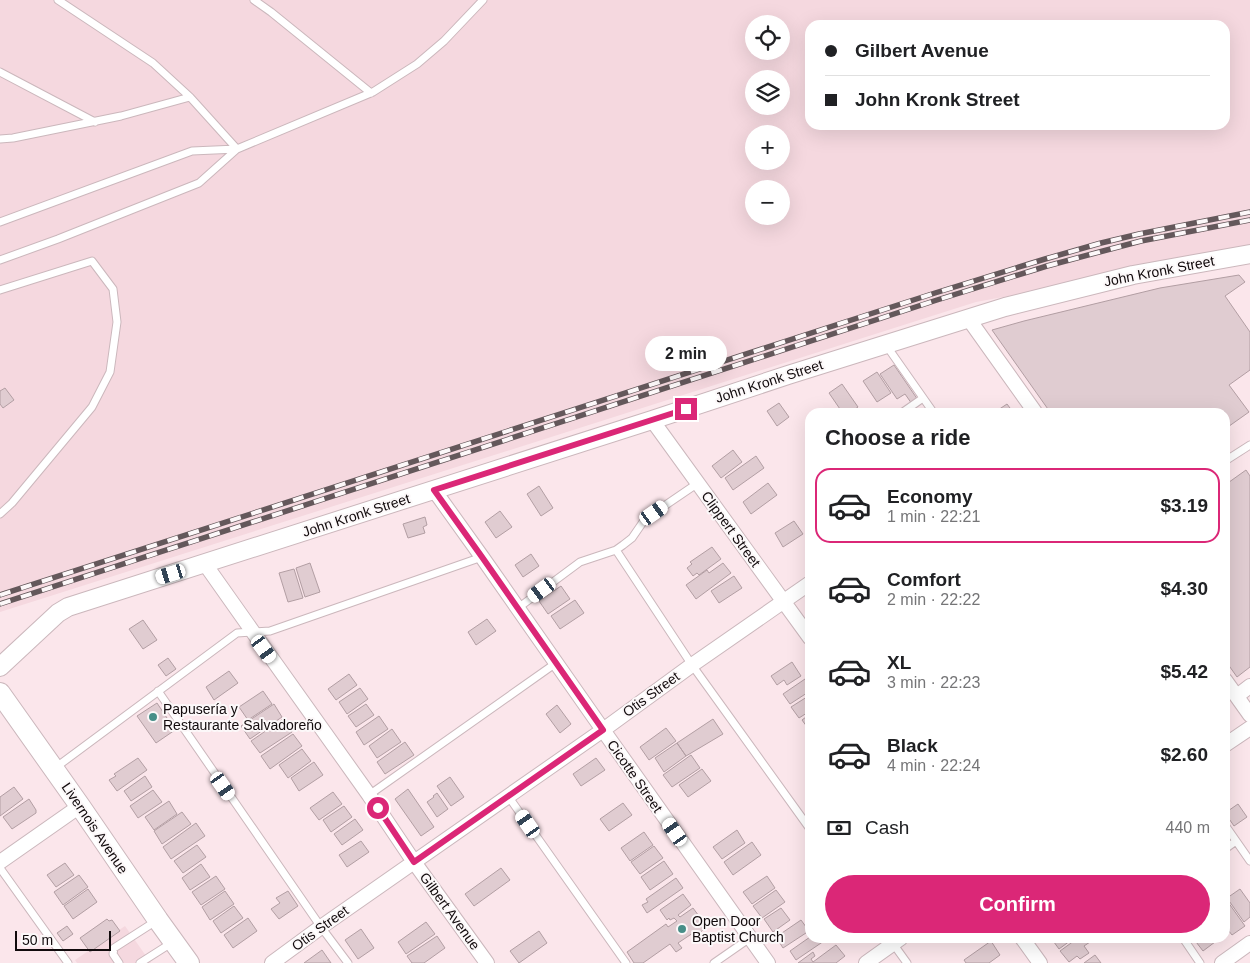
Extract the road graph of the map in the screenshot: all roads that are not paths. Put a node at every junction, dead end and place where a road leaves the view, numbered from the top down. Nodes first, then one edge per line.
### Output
1 (58, 0) edge
2 (254, 0) edge
3 (483, 0) edge
4 (0, 72) edge
5 (371, 93) junction
6 (190, 97) junction
7 (95, 122) junction
8 (0, 139) edge
9 (237, 148) junction
10 (0, 222) edge
11 (1250, 254) edge
12 (0, 260) edge
13 (0, 290) edge
14 (968, 318) junction
15 (885, 344) junction
16 (924, 398) junction
17 (909, 408) edge
18 (931, 408) edge
19 (1032, 408) edge
20 (652, 420) junction
21 (1250, 445) edge
22 (1230, 459) edge
23 (698, 483) junction
24 (434, 490) junction
25 (0, 514) edge
26 (616, 550) junction
27 (482, 557) junction
28 (205, 564) junction
29 (805, 586) edge
30 (784, 601) junction
31 (518, 608) junction
32 (805, 631) edge
33 (253, 632) junction
34 (556, 663) junction
35 (692, 665) junction
36 (0, 667) edge
37 (1250, 686) edge
38 (1230, 687) edge
39 (158, 692) junction
40 (0, 693) edge
41 (1237, 696) junction
42 (1250, 715) edge
43 (1250, 728) edge
44 (603, 730) junction
45 (1230, 742) edge
46 (54, 768) junction
47 (369, 795) junction
48 (508, 795) junction
49 (80, 806) junction
50 (805, 822) edge
51 (1230, 833) edge
52 (1236, 841) junction
53 (1230, 845) edge
54 (1250, 861) edge
55 (0, 862) edge
56 (414, 862) junction
57 (0, 868) edge
58 (158, 920) junction
59 (321, 926) junction
60 (750, 938) junction
61 (173, 941) junction
62 (889, 943) edge
63 (896, 943) edge
64 (1026, 943) edge
65 (1186, 943) edge
66 (1250, 943) edge
67 (68, 963) edge
68 (120, 963) edge
69 (140, 963) edge
70 (189, 963) edge
71 (272, 963) edge
72 (348, 963) edge
73 (487, 963) edge
74 (626, 963) edge
75 (714, 963) edge
76 (768, 963) edge
77 (866, 963) edge
78 (907, 963) edge
79 (1040, 963) edge
80 (1200, 963) edge
81 (1222, 963) edge

1 - 6 lane
2 - 5 lane
3 - 5 lane
4 - 7 lane
5 - 9 lane
6 - 7 lane
6 - 9 lane
7 - 8 lane
9 - 10 lane
9 - 12 lane
11 - 14 street, John Kronk Street
13 - 25 lane
14 - 15 street, John Kronk Street
14 - 19 street
15 - 16 lane
15 - 20 street, John Kronk Street
16 - 17 lane
16 - 18 lane
20 - 23 street, Clippert Street
20 - 24 street, John Kronk Street
21 - 22 lane
23 - 26 lane
23 - 30 street, Clippert Street
24 - 27 street, Cicotte Street
24 - 28 street, John Kronk Street
26 - 31 lane
26 - 35 lane
27 - 31 street, Cicotte Street
27 - 33 lane
28 - 33 street, Gilbert Avenue
28 - 36 street, John Kronk Street
29 - 30 street, Otis Street
30 - 32 street, Clippert Street
30 - 35 street, Otis Street
31 - 34 street, Cicotte Street
33 - 39 lane
33 - 47 street, Gilbert Avenue
34 - 44 street, Cicotte Street
34 - 47 lane
35 - 44 street, Otis Street
35 - 50 lane
37 - 41 street
38 - 41 street
39 - 46 lane
39 - 59 lane
40 - 46 main road, Livernois Avenue
41 - 42 street
43 - 45 street
44 - 48 street, Otis Street
44 - 60 street, Cicotte Street
46 - 49 main road, Livernois Avenue
47 - 56 street, Gilbert Avenue
48 - 56 street, Otis Street
48 - 74 lane
49 - 55 street
49 - 58 main road, Livernois Avenue
51 - 52 lane
52 - 53 lane
52 - 54 lane
56 - 59 street, Otis Street
56 - 73 street, Gilbert Avenue
57 - 67 lane
58 - 61 main road, Livernois Avenue
58 - 68 lane
59 - 71 street, Otis Street
59 - 72 lane
60 - 75 lane
60 - 76 street, Cicotte Street
61 - 69 lane
61 - 70 main road, Livernois Avenue
62 - 77 street
63 - 78 lane
64 - 79 street
65 - 80 lane
66 - 81 street

